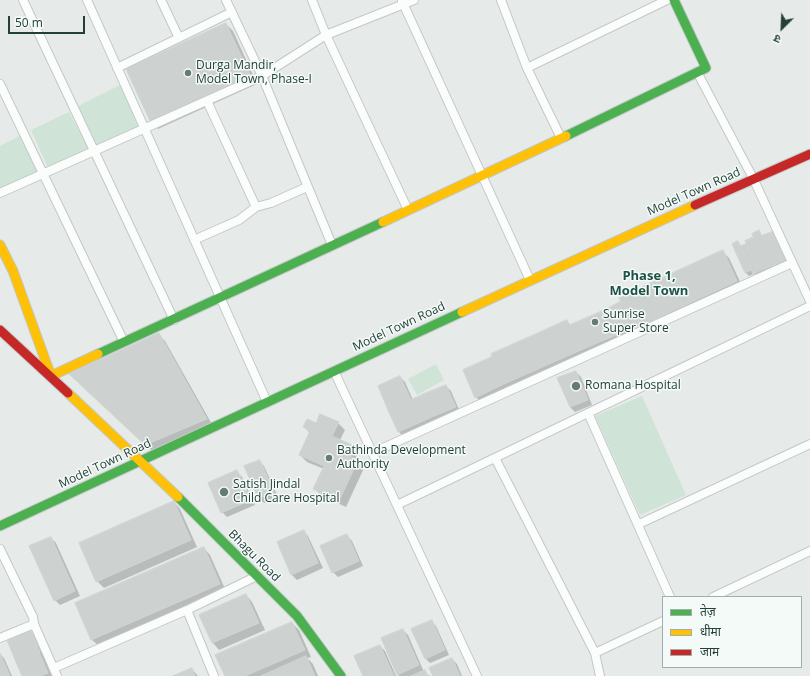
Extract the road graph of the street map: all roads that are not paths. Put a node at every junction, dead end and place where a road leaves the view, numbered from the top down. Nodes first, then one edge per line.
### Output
1 (23, 0) edge
2 (87, 0) edge
3 (161, 0) edge
4 (226, 0) edge
5 (312, 0) edge
6 (414, 0) edge
7 (501, 0) edge
8 (667, 0) edge
9 (674, 0) edge
10 (403, 2) edge
11 (232, 12) junction
12 (326, 35) junction
13 (179, 38) junction
14 (117, 68) junction
15 (527, 68) junction
16 (696, 72) junction
17 (262, 76) junction
18 (0, 84) edge
19 (206, 101) junction
20 (145, 129) junction
21 (561, 138) junction
22 (94, 151) junction
23 (810, 154) edge
24 (43, 174) junction
25 (482, 176) junction
26 (753, 178) junction
27 (307, 187) junction
28 (0, 193) edge
29 (256, 207) junction
30 (408, 210) junction
31 (194, 240) junction
32 (0, 245) edge
33 (332, 245) junction
34 (792, 263) junction
35 (530, 280) junction
36 (220, 298) junction
37 (810, 301) edge
38 (810, 306) edge
39 (174, 320) junction
40 (0, 330) edge
41 (124, 342) junction
42 (334, 371) junction
43 (51, 376) junction
44 (267, 402) junction
45 (588, 413) junction
46 (810, 444) edge
47 (372, 453) junction
48 (495, 458) junction
49 (142, 461) junction
50 (397, 505) junction
51 (638, 524) junction
52 (0, 526) edge
53 (0, 549) edge
54 (810, 551) edge
55 (257, 576) junction
56 (670, 596) edge
57 (716, 596) edge
58 (187, 610) junction
59 (662, 621) edge
60 (34, 624) junction
61 (0, 638) edge
62 (595, 653) junction
63 (56, 672) edge
64 (214, 676) edge
65 (341, 676) edge
66 (477, 676) edge
67 (600, 676) edge

1 - 22 street
2 - 14 street
3 - 13 street
4 - 11 street
5 - 12 street
6 - 10 street
7 - 15 street
8 - 15 street
9 - 16 street
10 - 12 street
10 - 25 street
11 - 13 street
11 - 17 street
12 - 17 street
12 - 30 street
13 - 14 street
14 - 20 street
15 - 21 street
16 - 21 street
16 - 26 street
17 - 19 street
17 - 27 street
18 - 24 street
19 - 20 street
19 - 29 street
20 - 22 street
20 - 31 street
21 - 25 street
22 - 24 street
22 - 39 street
23 - 26 street, Model Town Road
24 - 28 street
24 - 41 street
25 - 30 street
25 - 35 street
26 - 34 street
26 - 35 street, Model Town Road
27 - 29 street
27 - 33 street
29 - 31 street
30 - 33 street
31 - 36 street
32 - 43 street
33 - 36 street
34 - 37 street
34 - 47 street
35 - 42 street, Model Town Road
36 - 39 street
36 - 44 street
38 - 45 street
39 - 41 street
40 - 43 street, Bhagu Road
41 - 43 street
42 - 44 street, Model Town Road
42 - 47 street
43 - 49 street, Bhagu Road
44 - 49 street, Model Town Road
45 - 48 street
45 - 51 street
46 - 51 street
47 - 50 street
48 - 50 street
48 - 62 street
49 - 52 street, Model Town Road
49 - 55 street, Bhagu Road
50 - 66 street
51 - 56 street
53 - 60 street
54 - 57 street
55 - 58 street
55 - 65 street, Bhagu Road
58 - 63 street
58 - 64 street
59 - 62 street
60 - 61 street
60 - 63 street
62 - 67 street

